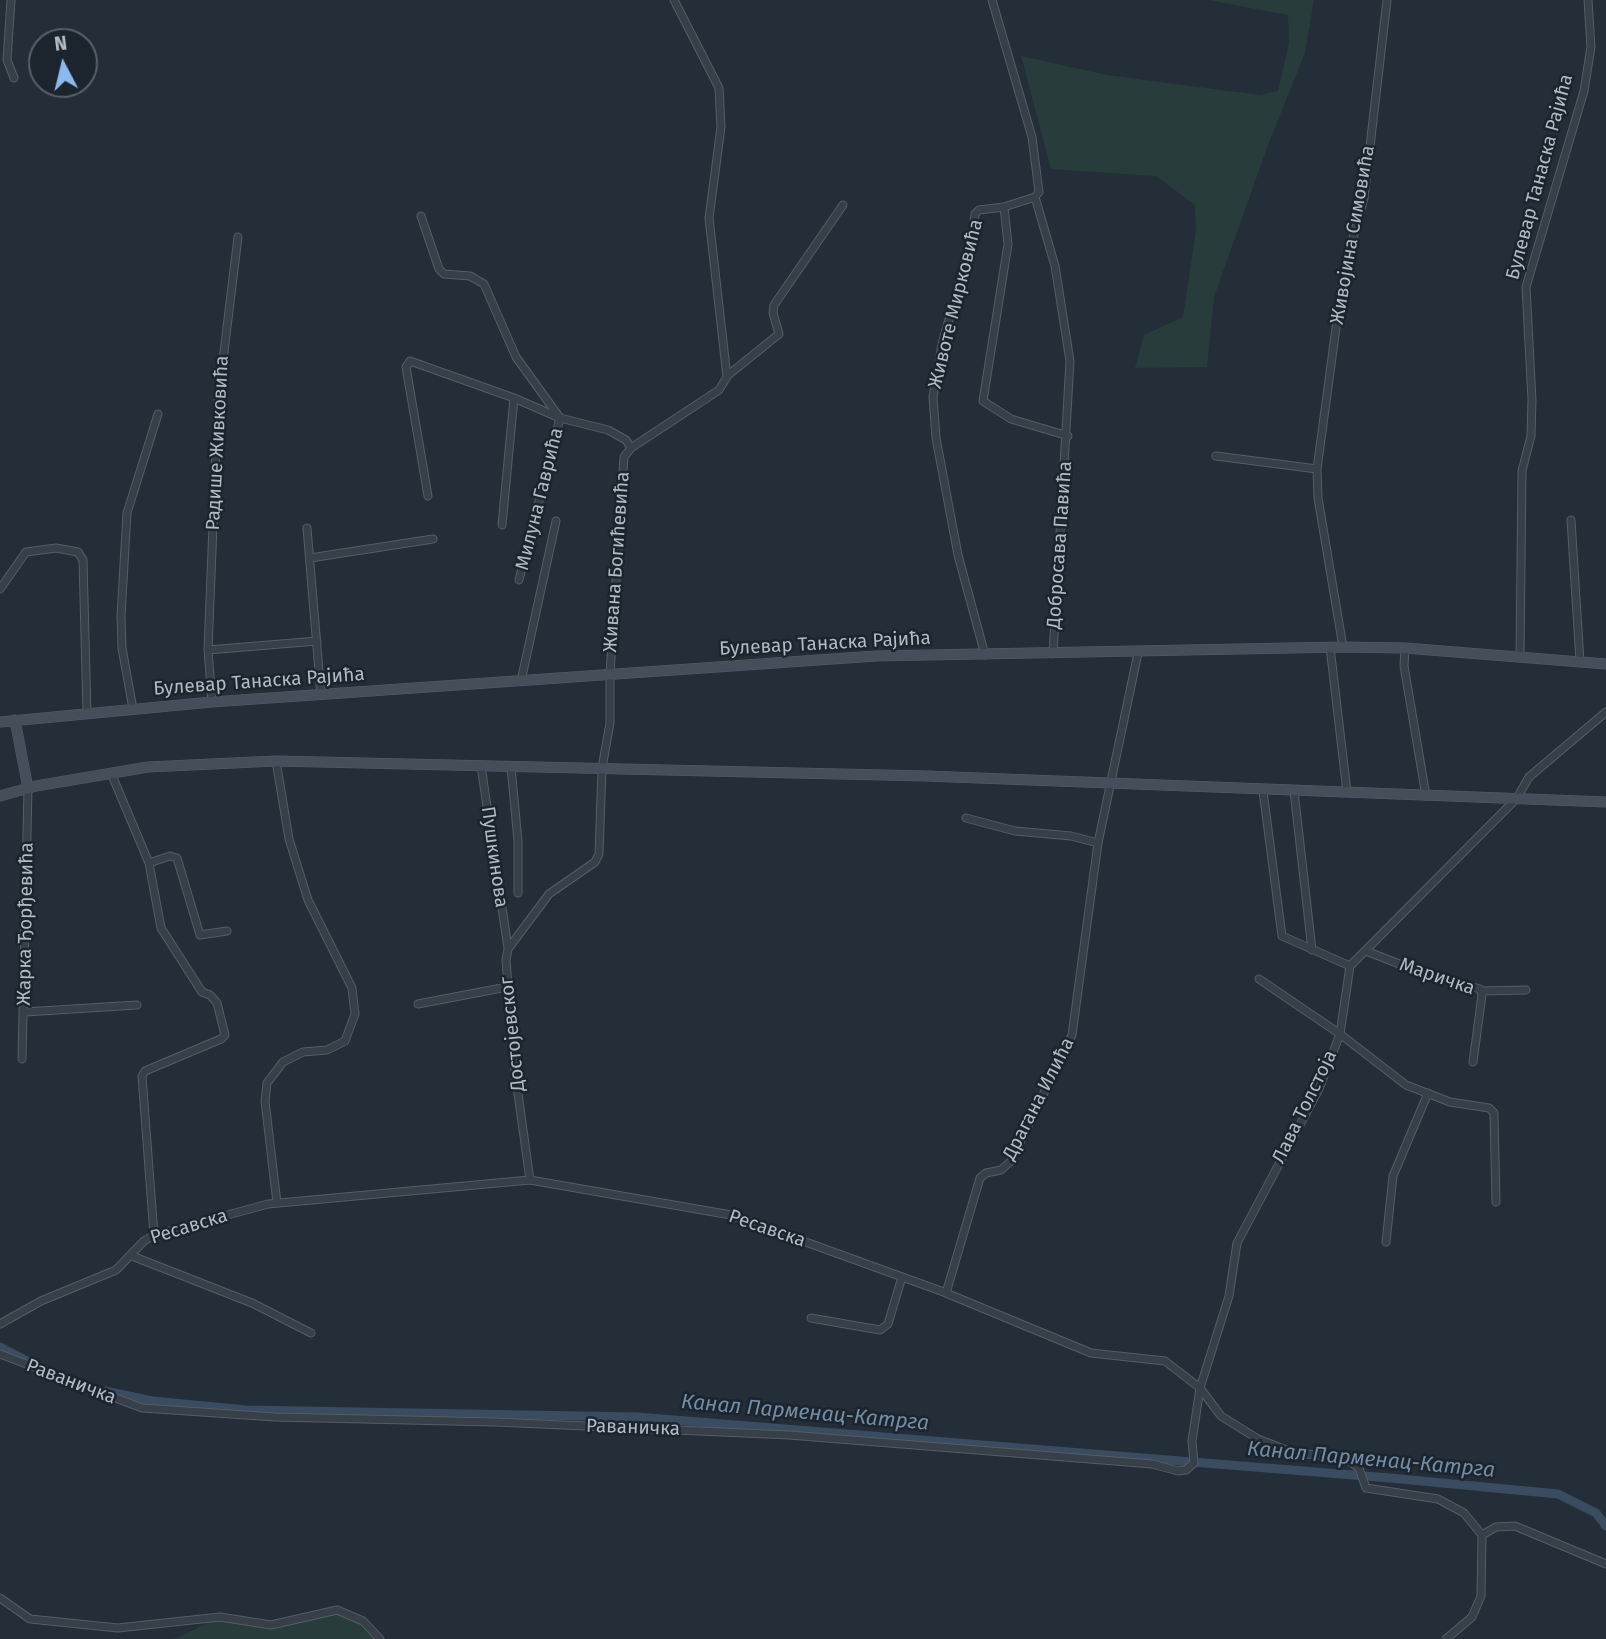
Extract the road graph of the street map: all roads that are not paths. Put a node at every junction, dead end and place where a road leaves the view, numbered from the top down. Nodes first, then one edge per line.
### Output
1 (11, 0) edge
2 (674, 0) edge
3 (992, 0) edge
4 (1387, 0) edge
5 (1588, 0) edge
6 (14, 78) dead end
7 (1035, 197) junction
8 (843, 205) dead end
9 (1004, 207) junction
10 (421, 216) dead end
11 (238, 237) dead end
12 (727, 377) junction
13 (513, 398) junction
14 (158, 414) dead end
15 (560, 418) junction
16 (1068, 436) junction
17 (631, 448) junction
18 (1216, 456) dead end
19 (1317, 469) junction
20 (428, 496) dead end
21 (1571, 520) dead end
22 (556, 521) dead end
23 (502, 525) dead end
24 (307, 528) dead end
25 (433, 539) dead end
26 (310, 558) junction
27 (519, 580) dead end
28 (0, 589) edge
29 (317, 641) junction
30 (1330, 647) junction
31 (1343, 647) junction
32 (1405, 648) junction
33 (208, 650) junction
34 (1138, 653) junction
35 (1053, 654) junction
36 (985, 655) junction
37 (1520, 656) junction
38 (1580, 661) junction
39 (1606, 664) edge
40 (610, 674) junction
41 (521, 681) junction
42 (321, 695) junction
43 (212, 702) junction
44 (133, 709) junction
45 (1606, 712) edge
46 (87, 713) junction
47 (15, 720) junction
48 (0, 722) edge
49 (276, 761) junction
50 (481, 766) junction
51 (511, 766) junction
52 (602, 768) junction
53 (111, 773) junction
54 (1109, 785) junction
55 (28, 788) junction
56 (1263, 791) junction
57 (1294, 791) junction
58 (1347, 792) junction
59 (0, 796) edge
60 (1426, 796) junction
61 (1517, 798) junction
62 (1606, 802) edge
63 (966, 818) dead end
64 (1098, 843) junction
65 (149, 863) junction
66 (518, 893) dead end
67 (227, 931) dead end
68 (508, 949) junction
69 (1312, 950) junction
70 (1366, 951) junction
71 (1350, 966) junction
72 (1259, 979) dead end
73 (507, 987) junction
74 (1526, 990) dead end
75 (1481, 991) junction
76 (418, 1004) dead end
77 (137, 1005) dead end
78 (24, 1012) junction
79 (1340, 1034) junction
80 (22, 1059) dead end
81 (1474, 1062) dead end
82 (1428, 1093) junction
83 (530, 1180) junction
84 (1496, 1202) dead end
85 (277, 1203) junction
86 (154, 1235) junction
87 (1386, 1242) dead end
88 (132, 1256) junction
89 (902, 1277) junction
90 (946, 1293) junction
91 (811, 1318) dead end
92 (0, 1324) edge
93 (311, 1333) dead end
94 (0, 1354) edge
95 (1200, 1388) junction
96 (1482, 1535) junction
97 (1606, 1564) edge
98 (0, 1598) edge
99 (380, 1639) edge
100 (1446, 1639) edge

1 - 6 street
2 - 12 street
3 - 7 street
4 - 19 street, Живојина Симовића
5 - 37 street, Булевар Танаска Рајића
7 - 9 street, Животе Мирковића
7 - 16 street, Добросава Павића
8 - 12 street, Живана Богићевића
9 - 16 street, Добросава Павића
9 - 36 street, Животе Мирковића
10 - 15 street, Милуна Гаврића
11 - 33 street, Радише Живковића
12 - 17 street, Живана Богићевића
13 - 15 street, Милуна Гаврића
13 - 20 street, Милуна Гаврића
13 - 23 street, Милуна Гаврића
14 - 44 street, Булевар Танаска Рајића
15 - 17 street, Милуна Гаврића
15 - 27 street, Милуна Гаврића
16 - 35 street, Добросава Павића
17 - 40 street, Живана Богићевића
18 - 19 street
19 - 31 street, Живојина Симовића
21 - 38 street
22 - 41 street
24 - 26 street
25 - 26 street
26 - 29 street
28 - 46 street
29 - 33 street
29 - 42 street
30 - 31 street, Булевар Танаска Рајића
30 - 34 street, Булевар Танаска Рајића
30 - 58 street
31 - 32 street, Булевар Танаска Рајића
32 - 37 street, Булевар Танаска Рајића
32 - 60 street
33 - 43 street, Радише Живковића
34 - 35 street, Булевар Танаска Рајића
34 - 54 street
35 - 36 street, Булевар Танаска Рајића
36 - 40 street, Булевар Танаска Рајића
37 - 38 street, Булевар Танаска Рајића
38 - 39 street, Булевар Танаска Рајића
40 - 41 street, Булевар Танаска Рајића
40 - 52 street, Достојевског
41 - 42 street, Булевар Танаска Рајића
42 - 43 street, Булевар Танаска Рајића
43 - 44 street, Булевар Танаска Рајића
44 - 46 street, Булевар Танаска Рајића
45 - 61 street
46 - 47 street, Булевар Танаска Рајића
47 - 48 street, Булевар Танаска Рајића
47 - 55 street
49 - 50 street
49 - 53 street
49 - 85 street
50 - 51 street
50 - 68 street, Пушкинова
51 - 52 street
51 - 66 street
52 - 54 street
52 - 68 street, Достојевског
53 - 55 street
53 - 65 street
54 - 56 street
54 - 64 street, Драгана Илића
55 - 59 street
55 - 78 street, Жарка Ђорђевића
56 - 57 street
56 - 69 street
57 - 58 street
57 - 69 street
58 - 60 street
60 - 61 street
61 - 62 street
61 - 70 street
63 - 64 street
64 - 90 street, Драгана Илића
65 - 67 street
65 - 86 street
68 - 73 street, Достојевског
69 - 71 street
70 - 71 street
70 - 75 street, Маричка
71 - 79 street, Лава Толстоја
72 - 79 street
73 - 76 street
73 - 83 street, Достојевског
74 - 75 street
75 - 81 street, Маричка
77 - 78 street
78 - 80 street, Жарка Ђорђевића
79 - 82 street
79 - 95 street, Лава Толстоја
82 - 84 street
82 - 87 street
83 - 85 street, Ресавска
83 - 89 street, Ресавска
85 - 86 street, Ресавска
86 - 88 street, Ресавска
88 - 92 street, Ресавска
88 - 93 street
89 - 90 street, Ресавска
89 - 91 street
90 - 95 street, Ресавска
94 - 95 street, Раваничка
95 - 96 street, Ресавска
96 - 97 street
96 - 100 street
98 - 99 street

